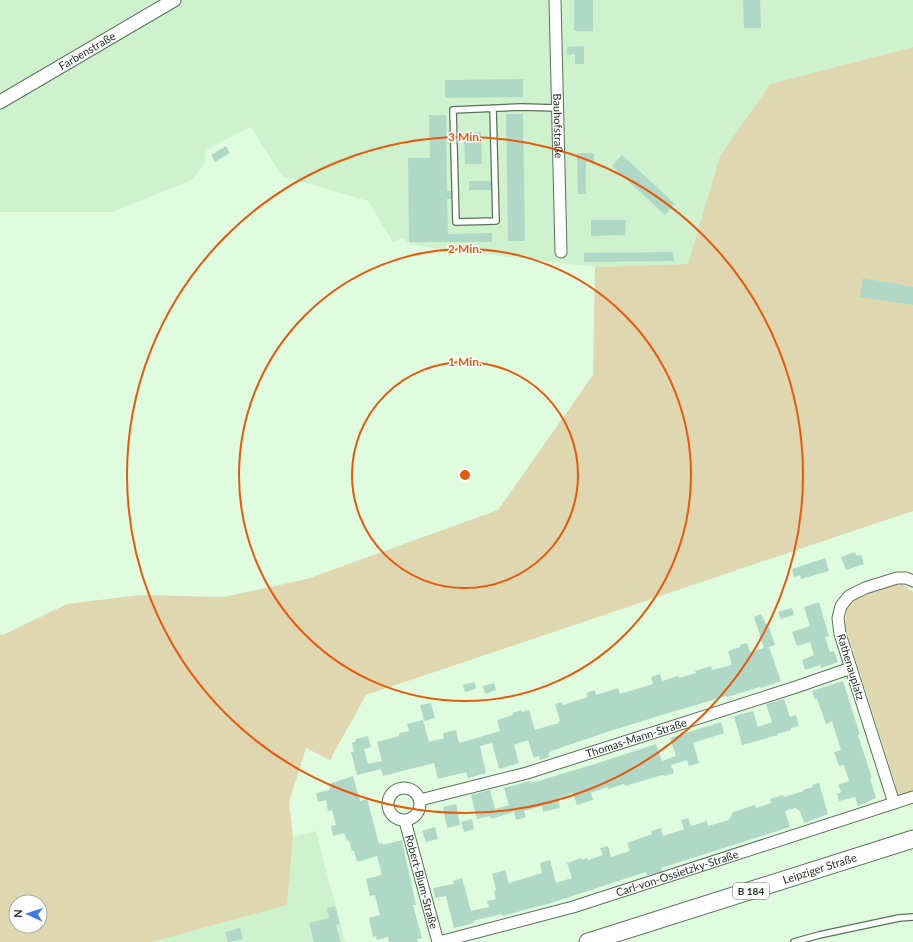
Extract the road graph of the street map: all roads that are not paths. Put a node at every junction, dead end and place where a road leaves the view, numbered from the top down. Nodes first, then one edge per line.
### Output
1 (174, 0) edge
2 (555, 0) edge
3 (0, 102) edge
4 (493, 108) junction
5 (558, 108) junction
6 (562, 252) dead end
7 (913, 581) edge
8 (851, 668) junction
9 (913, 797) edge
10 (420, 800) junction
11 (894, 803) junction
12 (405, 821) junction
13 (913, 839) edge
14 (913, 918) edge
15 (439, 942) edge
16 (588, 942) edge
17 (794, 942) edge

1 - 3 street, Farbenstraße
2 - 5 street, Bauhofstraße
4 - 4 lane
4 - 5 lane
5 - 6 street, Bauhofstraße
7 - 8 street, Rathenauplatz
8 - 10 street, Thomas-Mann-Straße
8 - 11 street, Rathenauplatz
9 - 11 street, Carl-von-Ossietzky-Straße
10 - 12 street, Robert-Blum-Straße
10 - 12 street, Robert-Blum-Straße
11 - 15 street, Carl-von-Ossietzky-Straße
12 - 15 street, Robert-Blum-Straße
13 - 16 main road, Leipziger Straße / B 184
14 - 17 lane

